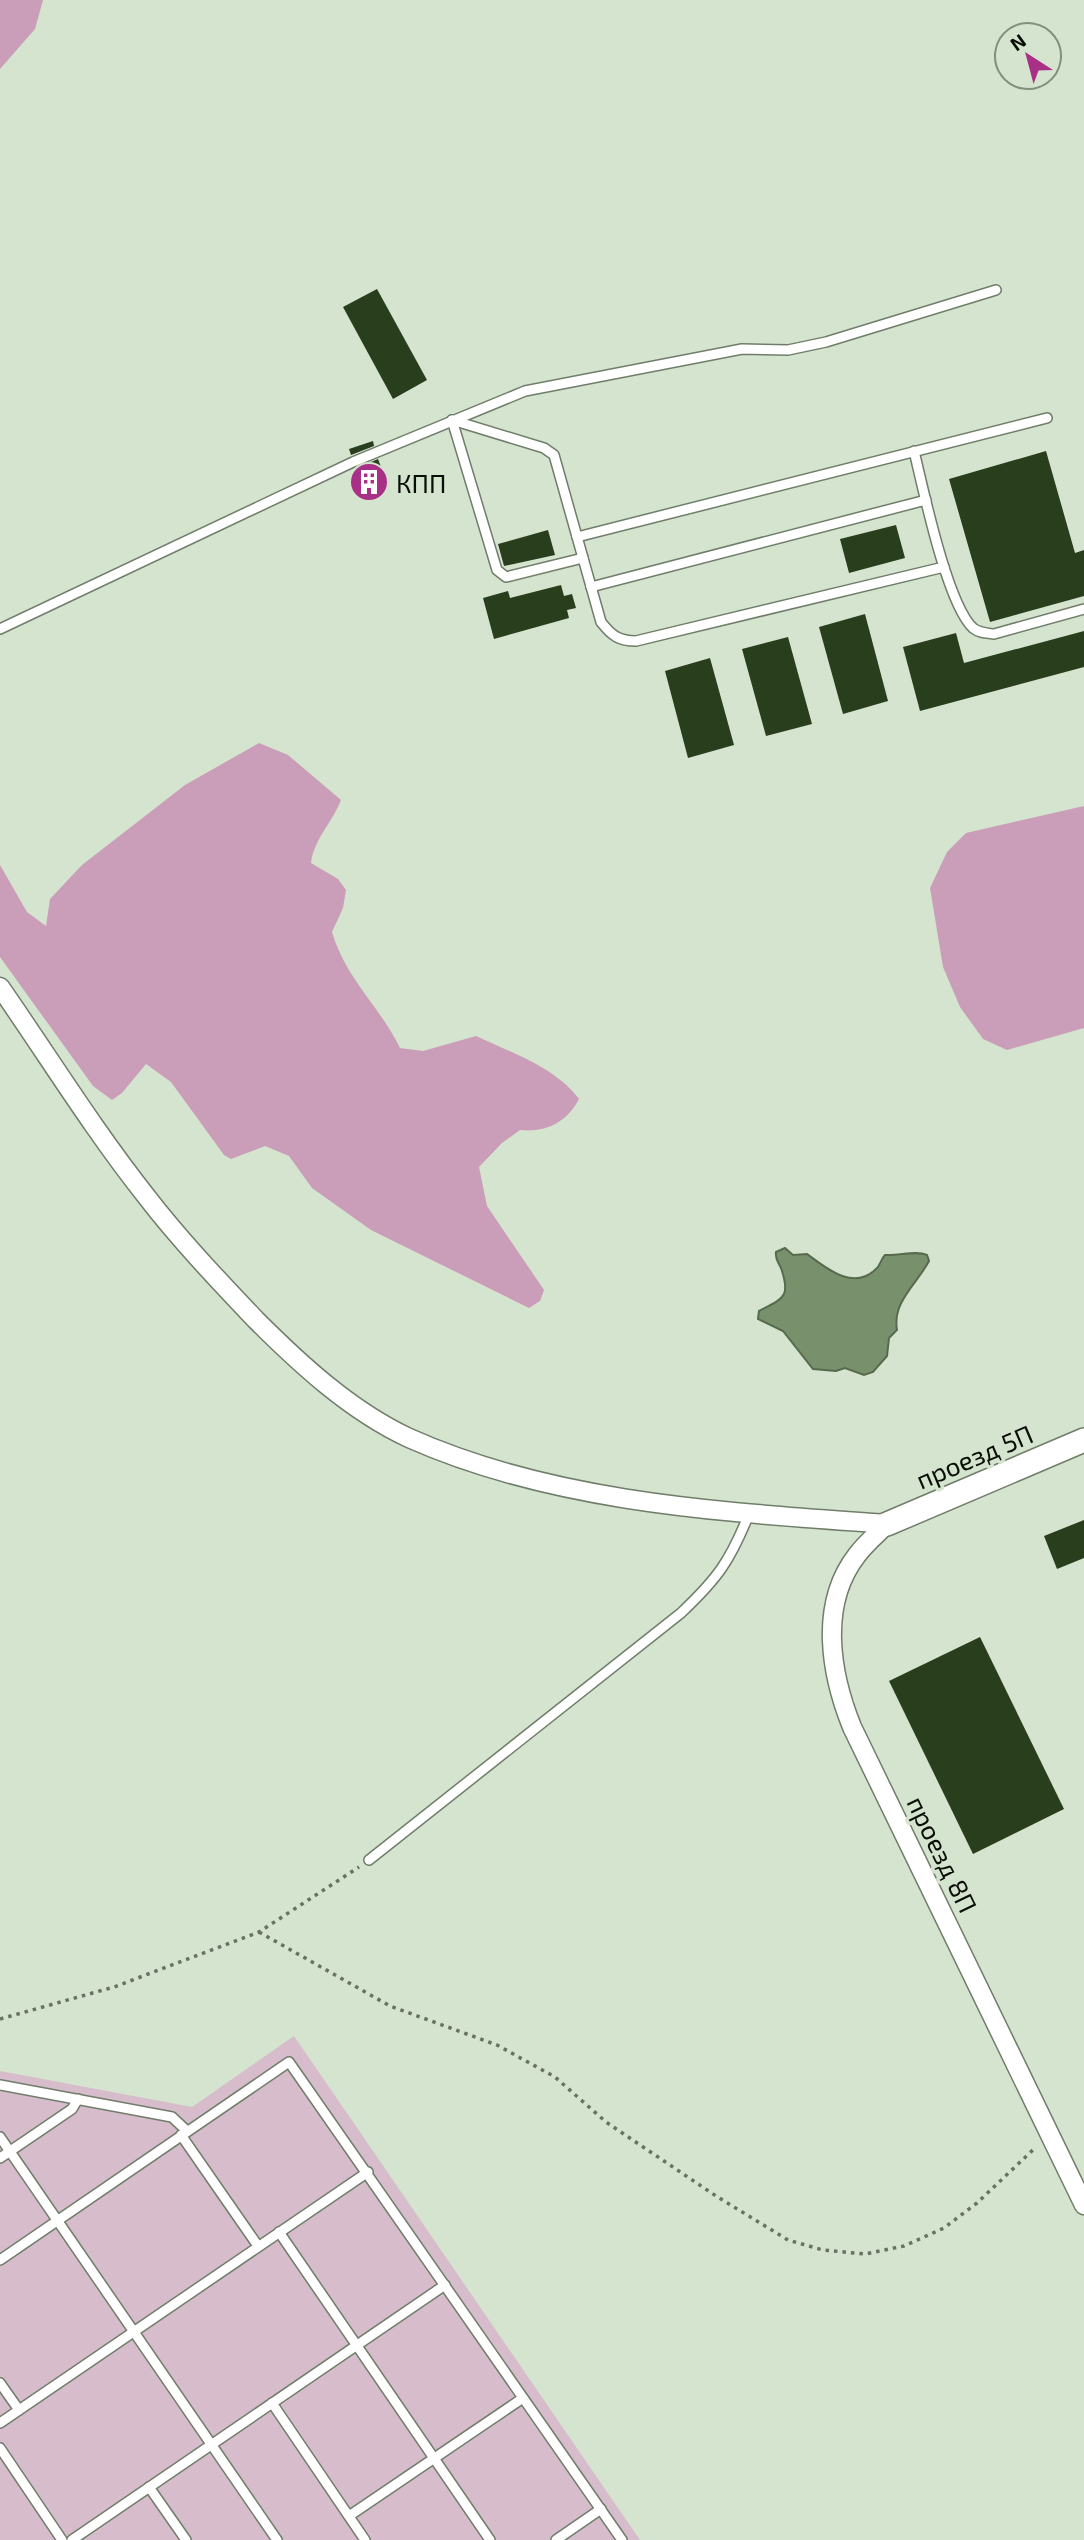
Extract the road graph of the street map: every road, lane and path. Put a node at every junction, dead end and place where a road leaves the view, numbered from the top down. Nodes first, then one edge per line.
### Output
1 (996, 290) dead end
2 (1047, 418) dead end
3 (452, 420) junction
4 (914, 451) junction
5 (926, 500) junction
6 (577, 537) junction
7 (583, 558) junction
8 (944, 566) junction
9 (591, 587) junction
10 (1084, 609) edge
11 (0, 629) edge
12 (0, 987) edge
13 (1084, 1440) edge
14 (749, 1514) junction
15 (887, 1524) junction
16 (369, 1860) joint
17 (259, 1932) junction
18 (0, 2019) edge
19 (0, 2085) edge
20 (78, 2099) junction
21 (184, 2133) junction
22 (1050, 2134) junction
23 (0, 2137) edge
24 (10, 2151) junction
25 (0, 2158) edge
26 (368, 2172) junction
27 (1084, 2205) edge
28 (58, 2220) junction
29 (279, 2232) junction
30 (258, 2246) junction
31 (0, 2260) edge
32 (445, 2285) junction
33 (134, 2331) junction
34 (357, 2345) junction
35 (0, 2383) edge
36 (523, 2398) junction
37 (272, 2403) junction
38 (19, 2410) junction
39 (0, 2423) edge
40 (212, 2444) junction
41 (0, 2448) edge
42 (434, 2458) junction
43 (149, 2487) junction
44 (601, 2510) junction
45 (349, 2516) junction
46 (62, 2540) edge
47 (72, 2540) edge
48 (186, 2540) edge
49 (277, 2540) edge
50 (365, 2540) edge
51 (490, 2540) edge
52 (556, 2540) edge
53 (622, 2540) edge

1 - 3 lane
2 - 4 lane
3 - 6 lane
3 - 7 lane
3 - 11 lane
4 - 5 lane
4 - 6 lane
5 - 8 lane
5 - 9 lane
6 - 7 lane
7 - 9 lane
8 - 9 lane
8 - 10 lane
12 - 14 street
13 - 15 street, проезд 5П
14 - 15 street
14 - 16 lane
15 - 22 street, проезд 8П
16 - 17 path
17 - 18 path
17 - 22 path
19 - 20 lane
20 - 21 lane
20 - 24 lane
21 - 26 lane
21 - 28 lane
21 - 30 lane
22 - 27 street, проезд 8П
23 - 24 lane
24 - 25 lane
24 - 28 lane
26 - 29 lane
26 - 32 lane
28 - 31 lane
28 - 33 lane
29 - 30 lane
29 - 34 lane
30 - 33 lane
32 - 34 lane
32 - 36 lane
33 - 38 lane
33 - 40 lane
34 - 37 lane
34 - 42 lane
35 - 38 lane
36 - 42 lane
36 - 44 lane
37 - 40 lane
37 - 45 lane
38 - 39 lane
40 - 43 lane
40 - 49 lane
41 - 46 lane
42 - 45 lane
42 - 51 lane
43 - 47 lane
43 - 48 lane
44 - 52 lane
44 - 53 lane
45 - 50 lane

